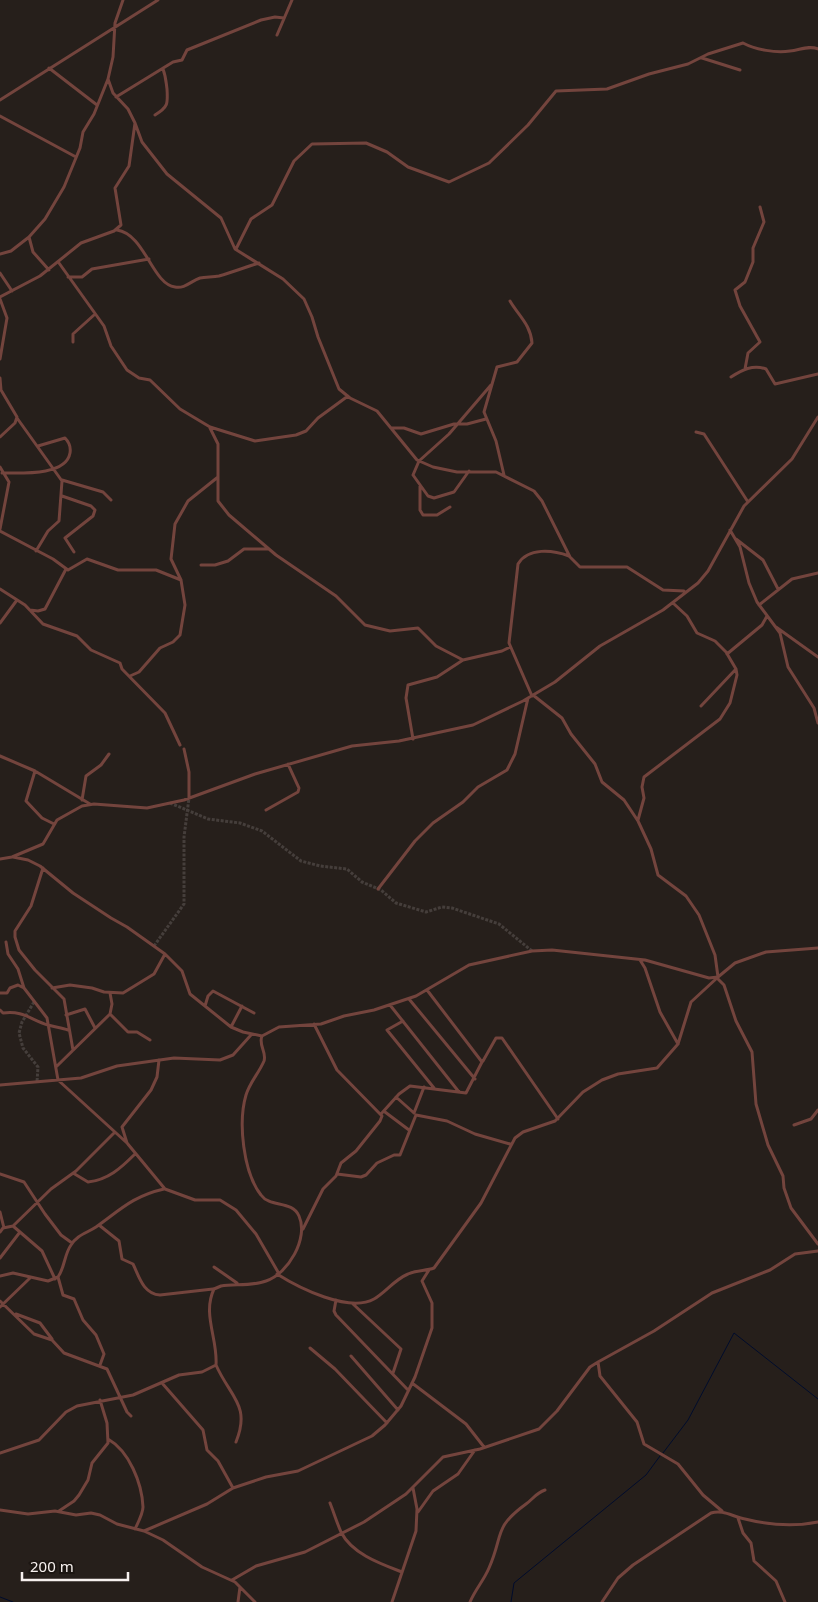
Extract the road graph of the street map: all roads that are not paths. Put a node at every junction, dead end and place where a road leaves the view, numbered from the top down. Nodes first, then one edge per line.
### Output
1 (123, 0) edge
2 (158, 0) edge
3 (292, 0) edge
4 (284, 18) junction
5 (115, 28) junction
6 (277, 35) dead end
7 (818, 49) edge
8 (701, 58) junction
9 (49, 68) junction
10 (163, 70) junction
11 (740, 70) dead end
12 (108, 79) junction
13 (116, 97) junction
14 (0, 100) edge
15 (97, 105) junction
16 (0, 116) edge
17 (155, 116) dead end
18 (135, 123) junction
19 (76, 157) junction
20 (760, 207) dead end
21 (121, 222) junction
22 (117, 230) junction
23 (128, 234) junction
24 (29, 237) junction
25 (236, 250) junction
26 (0, 254) edge
27 (149, 259) junction
28 (59, 263) junction
29 (260, 263) junction
30 (49, 270) junction
31 (0, 273) edge
32 (68, 277) junction
33 (12, 291) junction
34 (0, 298) edge
35 (510, 300) dead end
36 (94, 315) junction
37 (73, 342) dead end
38 (0, 359) edge
39 (745, 369) junction
40 (818, 374) edge
41 (731, 377) dead end
42 (0, 378) edge
43 (491, 384) junction
44 (348, 396) junction
45 (818, 417) edge
46 (17, 418) junction
47 (486, 419) junction
48 (456, 423) junction
49 (210, 427) junction
50 (391, 428) junction
51 (696, 432) dead end
52 (0, 437) edge
53 (38, 446) junction
54 (419, 461) junction
55 (0, 467) edge
56 (54, 470) junction
57 (469, 471) junction
58 (2, 473) junction
59 (504, 476) junction
60 (218, 477) junction
61 (62, 480) junction
62 (420, 485) junction
63 (62, 496) junction
64 (111, 500) dead end
65 (748, 502) junction
66 (450, 508) dead end
67 (0, 530) edge
68 (730, 530) junction
69 (735, 538) junction
70 (270, 549) junction
71 (36, 551) junction
72 (74, 552) dead end
73 (570, 557) junction
74 (201, 565) dead end
75 (66, 569) junction
76 (818, 573) edge
77 (181, 580) junction
78 (0, 589) edge
79 (778, 589) junction
80 (685, 591) junction
81 (17, 600) junction
82 (672, 603) junction
83 (759, 605) junction
84 (30, 610) junction
85 (767, 615) junction
86 (0, 623) edge
87 (776, 627) junction
88 (510, 646) junction
89 (727, 654) junction
90 (818, 657) edge
91 (463, 660) junction
92 (736, 669) junction
93 (129, 676) junction
94 (531, 696) junction
95 (701, 706) dead end
96 (818, 707) edge
97 (816, 713) junction
98 (818, 723) edge
99 (413, 738) junction
100 (180, 745) dead end
101 (184, 749) dead end
102 (109, 754) dead end
103 (0, 756) edge
104 (288, 764) junction
105 (35, 771) junction
106 (188, 798) junction
107 (82, 800) junction
108 (90, 804) junction
109 (266, 810) dead end
110 (638, 821) junction
111 (54, 824) junction
112 (12, 857) junction
113 (0, 859) edge
114 (43, 868) junction
115 (378, 889) dead end
116 (6, 942) dead end
117 (818, 948) edge
118 (165, 954) junction
119 (640, 960) junction
120 (717, 977) junction
121 (24, 988) junction
122 (52, 988) junction
123 (427, 990) junction
124 (0, 993) edge
125 (110, 993) junction
126 (409, 999) junction
127 (390, 1004) junction
128 (205, 1006) junction
129 (242, 1006) junction
130 (0, 1010) edge
131 (254, 1013) dead end
132 (110, 1014) junction
133 (66, 1015) junction
134 (404, 1021) junction
135 (314, 1024) junction
136 (49, 1026) junction
137 (231, 1027) junction
138 (95, 1028) junction
139 (68, 1030) junction
140 (252, 1035) junction
141 (262, 1036) junction
142 (150, 1040) dead end
143 (678, 1044) junction
144 (73, 1050) junction
145 (159, 1060) junction
146 (482, 1062) junction
147 (57, 1066) junction
148 (474, 1079) junction
149 (58, 1080) junction
150 (0, 1086) edge
151 (424, 1087) junction
152 (434, 1088) junction
153 (460, 1092) junction
154 (396, 1097) junction
155 (818, 1110) edge
156 (383, 1113) junction
157 (415, 1114) junction
158 (558, 1119) junction
159 (794, 1125) dead end
160 (409, 1130) junction
161 (114, 1133) junction
162 (127, 1143) junction
163 (510, 1144) junction
164 (135, 1154) junction
165 (73, 1173) junction
166 (0, 1174) edge
167 (337, 1174) junction
168 (165, 1189) junction
169 (37, 1202) junction
170 (0, 1212) edge
171 (99, 1225) junction
172 (13, 1226) junction
173 (4, 1228) junction
174 (302, 1230) junction
175 (0, 1232) edge
176 (20, 1232) junction
177 (72, 1243) junction
178 (818, 1244) edge
179 (818, 1251) edge
180 (0, 1256) edge
181 (214, 1267) dead end
182 (429, 1269) junction
183 (278, 1273) junction
184 (0, 1276) edge
185 (30, 1278) junction
186 (57, 1278) junction
187 (236, 1283) junction
188 (214, 1289) junction
189 (336, 1300) junction
190 (1, 1304) edge
191 (352, 1304) junction
192 (13, 1313) junction
193 (52, 1340) junction
194 (310, 1348) dead end
195 (351, 1356) dead end
196 (598, 1362) junction
197 (100, 1365) junction
198 (216, 1366) junction
199 (393, 1373) junction
200 (162, 1383) junction
201 (412, 1383) junction
202 (408, 1390) junction
203 (121, 1397) junction
204 (100, 1400) junction
205 (398, 1410) junction
206 (131, 1416) dead end
207 (387, 1423) junction
208 (108, 1438) junction
209 (236, 1442) dead end
210 (484, 1447) junction
211 (475, 1450) junction
212 (0, 1453) edge
213 (233, 1488) junction
214 (413, 1488) junction
215 (545, 1490) dead end
216 (330, 1503) dead end
217 (0, 1510) edge
218 (58, 1511) junction
219 (722, 1511) junction
220 (417, 1513) junction
221 (738, 1518) junction
222 (818, 1522) edge
223 (135, 1529) junction
224 (144, 1531) junction
225 (342, 1533) junction
226 (402, 1572) junction
227 (232, 1580) junction
228 (240, 1586) junction
229 (605, 1601) edge
230 (238, 1602) edge
231 (256, 1602) edge
232 (392, 1602) edge
233 (470, 1602) edge
234 (785, 1602) edge

1 - 5 street
2 - 5 street
3 - 4 street
4 - 6 street
4 - 10 street
5 - 9 street
5 - 12 street
7 - 8 street
8 - 11 street
8 - 25 street
9 - 14 street
9 - 15 street
10 - 13 street
10 - 17 street
12 - 13 street
12 - 15 street
13 - 18 street
15 - 19 street
16 - 19 street
18 - 21 street
18 - 25 street
19 - 24 street
20 - 39 street
21 - 22 street
21 - 23 street
22 - 23 street
22 - 28 street
23 - 27 street
24 - 26 street
24 - 30 street
25 - 29 street
27 - 29 street
27 - 32 street
28 - 30 street
28 - 32 street
29 - 44 street
30 - 33 street
31 - 33 street
32 - 36 street
33 - 34 street
34 - 38 street
35 - 43 street
36 - 37 street
36 - 49 street
39 - 40 street
39 - 41 street
42 - 46 street
43 - 47 street
43 - 48 street
44 - 49 street
44 - 50 street
45 - 65 street
46 - 52 street
46 - 53 street
47 - 48 street
47 - 59 street
48 - 50 street
48 - 54 street
49 - 60 street
50 - 54 street
51 - 65 street
53 - 56 street
53 - 56 street
54 - 57 street
54 - 62 street
55 - 58 street
56 - 58 street
56 - 61 street
57 - 59 street
57 - 62 street
58 - 67 street
59 - 73 street
60 - 70 street
60 - 77 street
61 - 63 street
61 - 64 street
62 - 66 street
63 - 71 street
63 - 72 street
65 - 68 street
67 - 71 street
68 - 69 street
68 - 80 street
69 - 79 street
69 - 83 street
70 - 74 street
70 - 91 street
71 - 75 street
73 - 80 street
73 - 88 street
75 - 77 street
75 - 84 street
76 - 79 street
77 - 93 street
78 - 81 street
79 - 83 street
80 - 82 street
81 - 84 street
81 - 86 street
82 - 89 street
82 - 94 street
83 - 85 street
84 - 93 street
85 - 87 street
85 - 89 street
87 - 90 street
87 - 97 street
88 - 91 street
88 - 94 street
89 - 92 street
91 - 99 street
92 - 95 street
92 - 110 street
93 - 100 street
94 - 99 street
94 - 110 street
94 - 115 street
96 - 97 street
97 - 98 street
99 - 104 street
101 - 106 street
102 - 107 street
103 - 105 street
104 - 106 street
104 - 109 street
105 - 107 street
105 - 111 street
106 - 108 street
107 - 108 street
108 - 111 street
110 - 120 street
111 - 112 street
112 - 113 street
112 - 114 street
114 - 118 street
114 - 122 street
116 - 121 street
117 - 120 street
118 - 125 street
118 - 128 street
119 - 120 street
119 - 123 street
119 - 143 street
120 - 143 street
120 - 178 street
121 - 124 street
121 - 136 street
122 - 125 street
122 - 133 street
123 - 126 street
123 - 146 street
125 - 132 street
126 - 127 street
126 - 148 street
127 - 134 street
127 - 135 street
128 - 129 street
128 - 137 street
129 - 131 street
129 - 137 street
130 - 136 street
132 - 138 street
132 - 142 street
133 - 138 street
133 - 139 street
134 - 152 street
134 - 153 street
135 - 141 street
135 - 156 street
136 - 139 street
136 - 147 street
137 - 140 street
138 - 144 street
139 - 144 street
140 - 141 street
140 - 145 street
141 - 174 street
143 - 158 street
144 - 147 street
145 - 149 street
145 - 162 street
146 - 148 street
146 - 158 street
147 - 149 street
148 - 153 street
149 - 150 street
149 - 161 street
151 - 152 street
151 - 154 street
151 - 157 street
152 - 153 street
154 - 156 street
154 - 157 street
155 - 159 street
156 - 160 street
156 - 167 street
157 - 160 street
157 - 163 street
158 - 163 street
160 - 167 street
161 - 162 street
161 - 165 street
162 - 164 street
163 - 182 street
164 - 165 street
164 - 168 street
165 - 169 street
166 - 169 street
167 - 174 street
168 - 171 street
168 - 183 street
169 - 172 street
169 - 177 street
170 - 173 street
171 - 177 street
171 - 188 street
172 - 173 street
172 - 176 street
173 - 175 street
174 - 183 street
176 - 180 street
176 - 186 street
177 - 186 street
179 - 196 street
181 - 187 street
182 - 191 street
182 - 201 street
183 - 187 street
183 - 189 street
184 - 185 street
185 - 186 street
185 - 190 street
186 - 197 street
187 - 188 street
188 - 198 street
189 - 191 street
189 - 199 street
190 - 192 street
191 - 199 street
192 - 193 street
192 - 193 street
193 - 197 street
194 - 207 street
195 - 205 street
196 - 210 street
196 - 219 street
197 - 203 street
198 - 200 street
198 - 209 street
199 - 202 street
200 - 203 street
200 - 213 street
201 - 202 street
201 - 210 street
202 - 205 street
203 - 204 street
203 - 206 street
204 - 208 street
204 - 212 street
205 - 207 street
207 - 213 street
208 - 218 street
208 - 223 street
210 - 211 street
211 - 214 street
211 - 220 street
213 - 224 street
214 - 220 street
214 - 225 street
215 - 233 street
216 - 225 street
217 - 218 street
218 - 223 street
219 - 221 street
219 - 229 street
220 - 226 street
221 - 222 street
221 - 234 street
223 - 224 street
224 - 227 street
225 - 226 street
225 - 227 street
226 - 232 street
227 - 228 street
228 - 230 street
228 - 231 street

